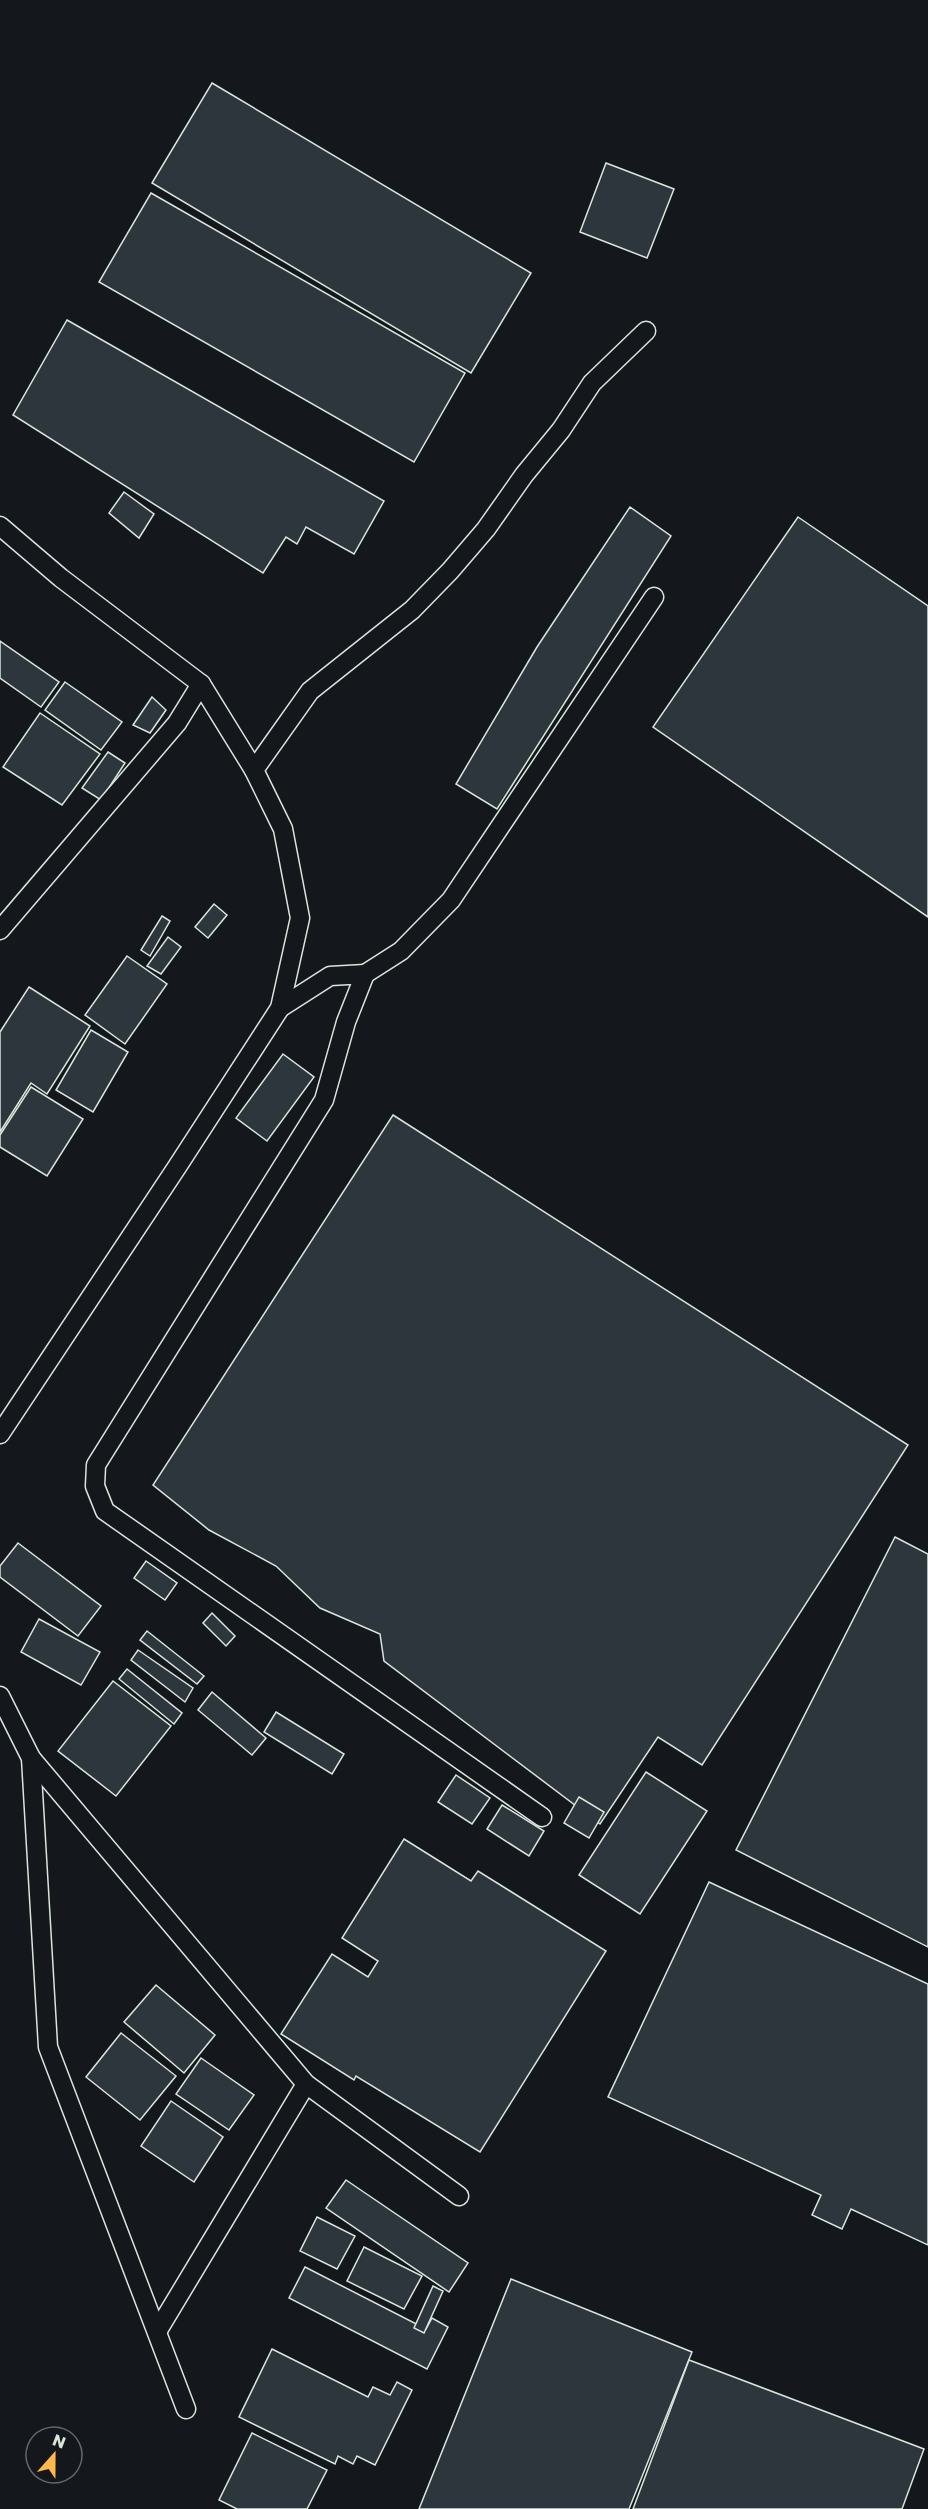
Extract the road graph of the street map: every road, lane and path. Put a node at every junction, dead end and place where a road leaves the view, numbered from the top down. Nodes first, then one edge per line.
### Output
1 (646, 331) dead end
2 (0, 526) edge
3 (654, 597) dead end
4 (201, 684) junction
5 (254, 770) junction
6 (0, 930) edge
7 (365, 974) junction
8 (279, 1008) junction
9 (0, 1434) edge
10 (0, 1696) edge
11 (31, 1758) junction
12 (542, 1817) dead end
13 (306, 2084) junction
14 (459, 2196) dead end
15 (158, 2330) junction
16 (186, 2409) dead end

1 - 5 lane
2 - 4 lane
3 - 7 lane
4 - 5 lane
4 - 6 lane
5 - 8 lane
7 - 8 lane
7 - 12 lane
8 - 9 lane
10 - 11 lane
11 - 13 lane
11 - 15 lane
13 - 14 lane
13 - 15 lane
15 - 16 lane

